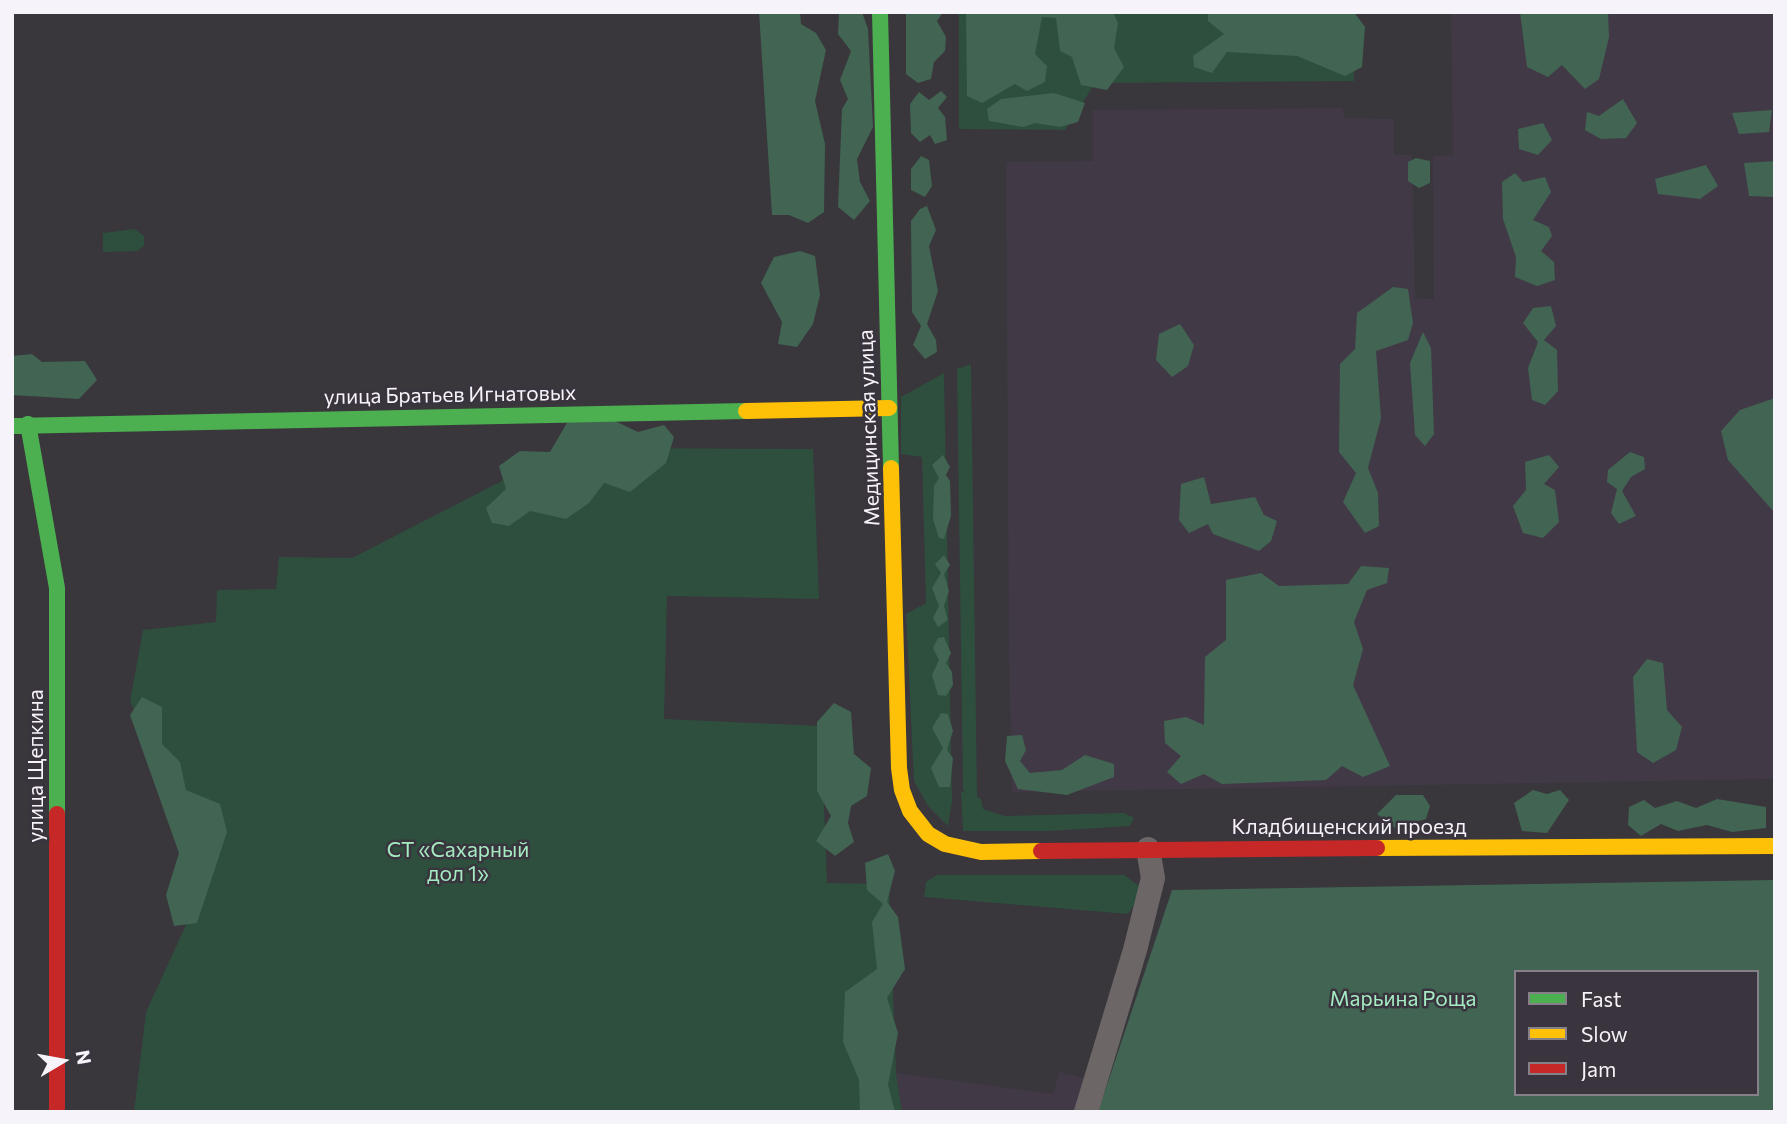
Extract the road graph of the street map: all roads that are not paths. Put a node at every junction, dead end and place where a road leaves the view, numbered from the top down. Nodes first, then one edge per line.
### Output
1 (880, 12) edge
2 (889, 408) junction
3 (20, 425) edge
4 (928, 834) joint
5 (1775, 846) edge
6 (1148, 849) junction
7 (57, 1112) edge
8 (1086, 1112) edge

1 - 2 street, Медицинская улица
2 - 3 street, улица Братьев Игнатовых
2 - 4 street, Медицинская улица
3 - 7 street, улица Щепкина
4 - 6 street, Кладбищенский проезд
5 - 6 street, Кладбищенский проезд
6 - 8 street

